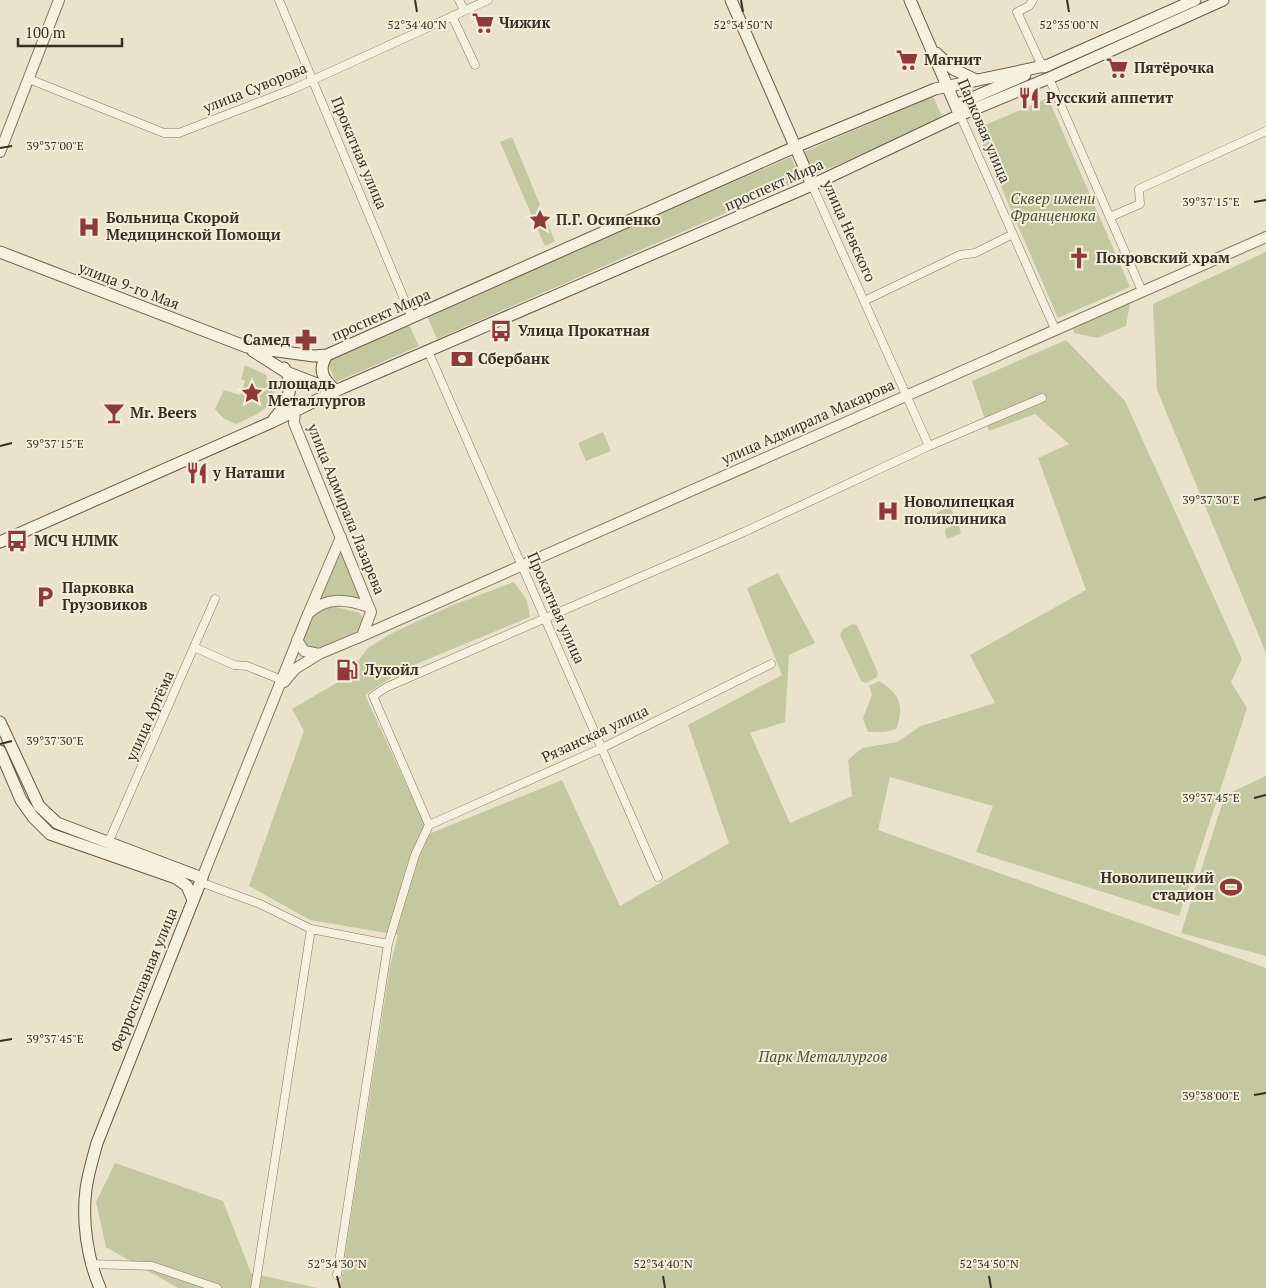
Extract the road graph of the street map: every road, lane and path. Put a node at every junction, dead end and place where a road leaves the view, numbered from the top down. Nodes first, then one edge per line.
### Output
1 (59, 0) edge
2 (279, 0) edge
3 (459, 0) edge
4 (488, 0) edge
5 (731, 0) edge
6 (910, 0) edge
7 (1033, 0) edge
8 (1196, 0) edge
9 (1223, 0) edge
10 (464, 10) junction
11 (452, 16) junction
12 (932, 50) junction
13 (476, 65) dead end
14 (1046, 66) junction
15 (1050, 78) junction
16 (29, 79) junction
17 (314, 79) junction
18 (976, 80) junction
19 (948, 86) junction
20 (958, 110) junction
21 (1266, 131) edge
22 (795, 147) junction
23 (0, 152) edge
24 (812, 185) junction
25 (1110, 217) junction
26 (1013, 234) junction
27 (1266, 237) edge
28 (0, 252) edge
29 (1142, 290) junction
30 (864, 301) junction
31 (412, 318) junction
32 (1055, 329) junction
33 (247, 347) junction
34 (428, 351) junction
35 (272, 352) junction
36 (327, 355) junction
37 (286, 372) junction
38 (290, 386) junction
39 (335, 391) junction
40 (907, 395) junction
41 (1042, 398) dead end
42 (295, 411) junction
43 (272, 422) junction
44 (929, 446) junction
45 (341, 537) junction
46 (0, 542) edge
47 (522, 566) junction
48 (215, 599) dead end
49 (370, 609) junction
50 (308, 614) junction
51 (544, 617) junction
52 (394, 620) junction
53 (362, 636) junction
54 (298, 640) junction
55 (194, 647) junction
56 (320, 654) junction
57 (772, 664) dead end
58 (282, 680) junction
59 (278, 691) junction
60 (0, 724) edge
61 (602, 748) junction
62 (0, 751) edge
63 (429, 825) junction
64 (108, 843) junction
65 (658, 877) dead end
66 (201, 880) junction
67 (193, 900) junction
68 (311, 929) junction
69 (388, 944) junction
70 (90, 1264) junction
71 (337, 1275) dead end
72 (100, 1288) edge
73 (217, 1288) edge
74 (255, 1288) edge

1 - 16 street
2 - 17 street, Прокатная улица
3 - 10 street
4 - 10 street, улица Суворова
5 - 22 main road, улица Невского
6 - 12 main road, Парковая улица
7 - 14 street
8 - 14 main road, проспект Мира
9 - 15 main road, проспект Мира
10 - 11 street, улица Суворова
11 - 13 street
11 - 17 street, улица Суворова
12 - 18 main road
12 - 19 main road, Парковая улица
14 - 18 main road, проспект Мира
14 - 20 main road, проспект Мира
15 - 20 main road, проспект Мира
15 - 25 street
16 - 17 street, улица Суворова
16 - 23 street
17 - 31 street, Прокатная улица
18 - 19 main road, проспект Мира
19 - 20 main road, Парковая улица
19 - 22 main road, проспект Мира
20 - 24 main road, проспект Мира
20 - 26 street, Парковая улица
21 - 25 street
22 - 24 main road, улица Невского
22 - 31 main road, проспект Мира
24 - 30 street, улица Невского
24 - 34 main road, проспект Мира
25 - 29 street
26 - 30 street
26 - 32 street, Парковая улица
27 - 29 street, улица Адмирала Макарова
28 - 33 main road, улица 9-го Мая
29 - 32 street, улица Адмирала Макарова
30 - 40 street, улица Невского
31 - 36 main road, проспект Мира
32 - 40 street, улица Адмирала Макарова
33 - 35 main road, проспект Мира
33 - 37 main road
34 - 39 main road, проспект Мира
34 - 47 street, Прокатная улица
35 - 36 main road, проспект Мира
35 - 37 main road
36 - 39 main road
37 - 38 main road
37 - 39 main road
38 - 42 main road
38 - 43 main road
39 - 42 main road, проспект Мира
40 - 44 street, улица Невского
40 - 47 street, улица Адмирала Макарова
41 - 44 street
42 - 43 main road, проспект Мира
42 - 45 street, улица Адмирала Лазарева
43 - 46 main road
44 - 51 street
45 - 49 street, улица Адмирала Лазарева
45 - 50 street
47 - 51 street, Прокатная улица
47 - 52 street, улица Адмирала Макарова
48 - 55 street, улица Артёма
49 - 50 street
49 - 52 street
49 - 53 street
50 - 54 street, Ферросплавная улица
51 - 61 street, Прокатная улица
51 - 63 street
52 - 53 street, улица Адмирала Макарова
53 - 56 street, улица Адмирала Макарова
54 - 56 street
54 - 58 street, Ферросплавная улица
55 - 58 street
55 - 64 street, улица Артёма
56 - 59 street
57 - 61 street, Рязанская улица
58 - 59 street, Ферросплавная улица
59 - 66 street, Ферросплавная улица
60 - 64 main road
61 - 63 street, Рязанская улица
61 - 65 street, Прокатная улица
62 - 67 main road
63 - 69 street
64 - 66 main road
66 - 67 main road, Ферросплавная улица
66 - 68 street
67 - 70 main road, Ферросплавная улица
68 - 69 street
68 - 74 street
69 - 71 street
70 - 72 main road, Ферросплавная улица
70 - 73 street

